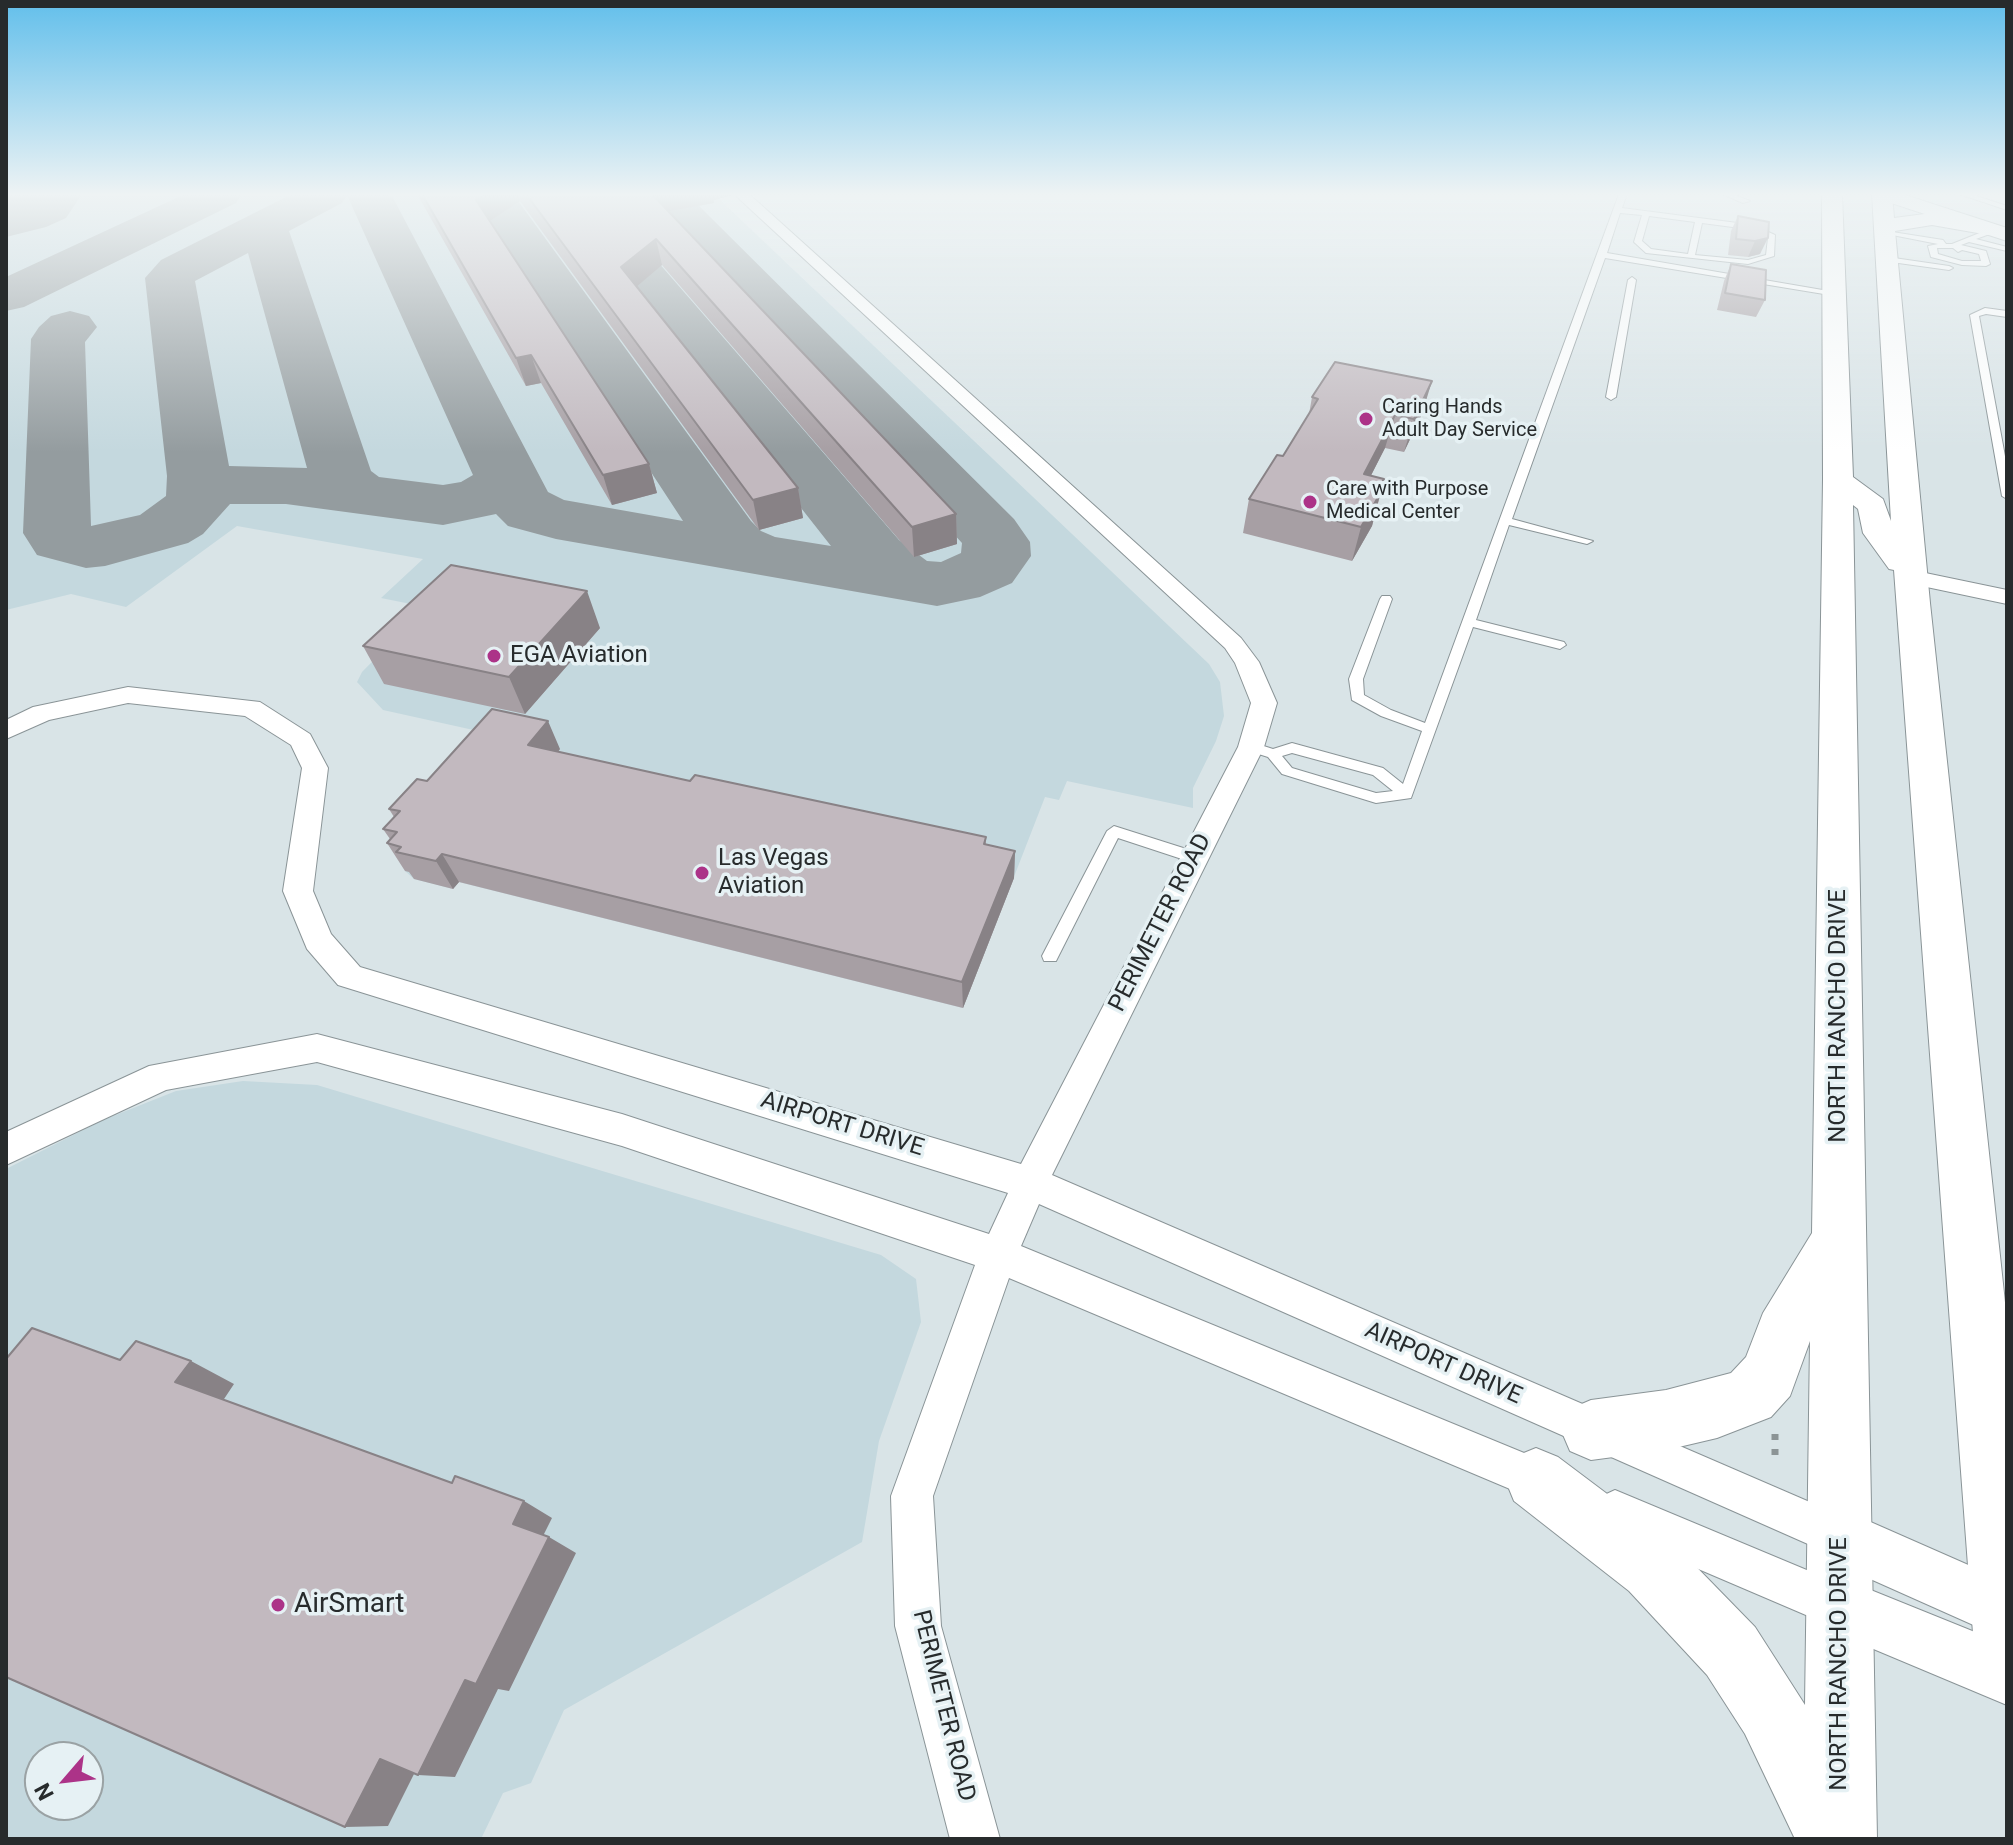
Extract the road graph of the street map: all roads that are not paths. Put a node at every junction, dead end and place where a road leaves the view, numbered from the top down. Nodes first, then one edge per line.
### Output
1 (835, 280) edge
2 (1593, 280) edge
3 (1632, 280) dead end
4 (1757, 280) edge
5 (1835, 280) edge
6 (1889, 280) edge
7 (1836, 293) junction
8 (2007, 314) edge
9 (1611, 397) dead end
10 (1838, 480) junction
11 (2007, 496) edge
12 (1506, 521) junction
13 (1587, 541) dead end
14 (1911, 577) junction
15 (2007, 597) edge
16 (1386, 599) dead end
17 (1469, 622) junction
18 (1560, 645) dead end
19 (1429, 729) junction
20 (6, 730) edge
21 (1262, 751) junction
22 (1406, 794) junction
23 (1194, 857) junction
24 (1050, 956) dead end
25 (6, 1149) edge
26 (1030, 1183) junction
27 (1839, 1239) junction
28 (998, 1255) junction
29 (1591, 1430) junction
30 (1536, 1479) junction
31 (1841, 1537) junction
32 (1841, 1607) junction
33 (2007, 1618) edge
34 (2007, 1675) edge
35 (975, 1839) edge
36 (1837, 1839) edge

1 - 21 street, PERIMETER ROAD
2 - 12 lane
3 - 9 lane
4 - 7 lane
5 - 7 main road, NORTH RANCHO DRIVE
6 - 14 main road
7 - 10 main road, NORTH RANCHO DRIVE
8 - 11 lane
10 - 14 main road
10 - 27 main road, NORTH RANCHO DRIVE
12 - 13 lane
12 - 17 lane
14 - 15 street
14 - 33 main road
16 - 19 lane
17 - 18 lane
17 - 19 lane
19 - 22 lane
20 - 26 street, AIRPORT DRIVE
21 - 22 lane
21 - 22 lane
21 - 23 street, PERIMETER ROAD
23 - 24 lane
23 - 26 street, PERIMETER ROAD
25 - 28 street
26 - 28 street, PERIMETER ROAD
26 - 29 street, AIRPORT DRIVE
27 - 29 main road
27 - 31 main road, NORTH RANCHO DRIVE
28 - 30 street
28 - 35 street, PERIMETER ROAD
29 - 31 street, AIRPORT DRIVE
30 - 32 street
30 - 36 main road
31 - 32 main road, NORTH RANCHO DRIVE
31 - 33 street
32 - 34 street
32 - 36 main road, NORTH RANCHO DRIVE

